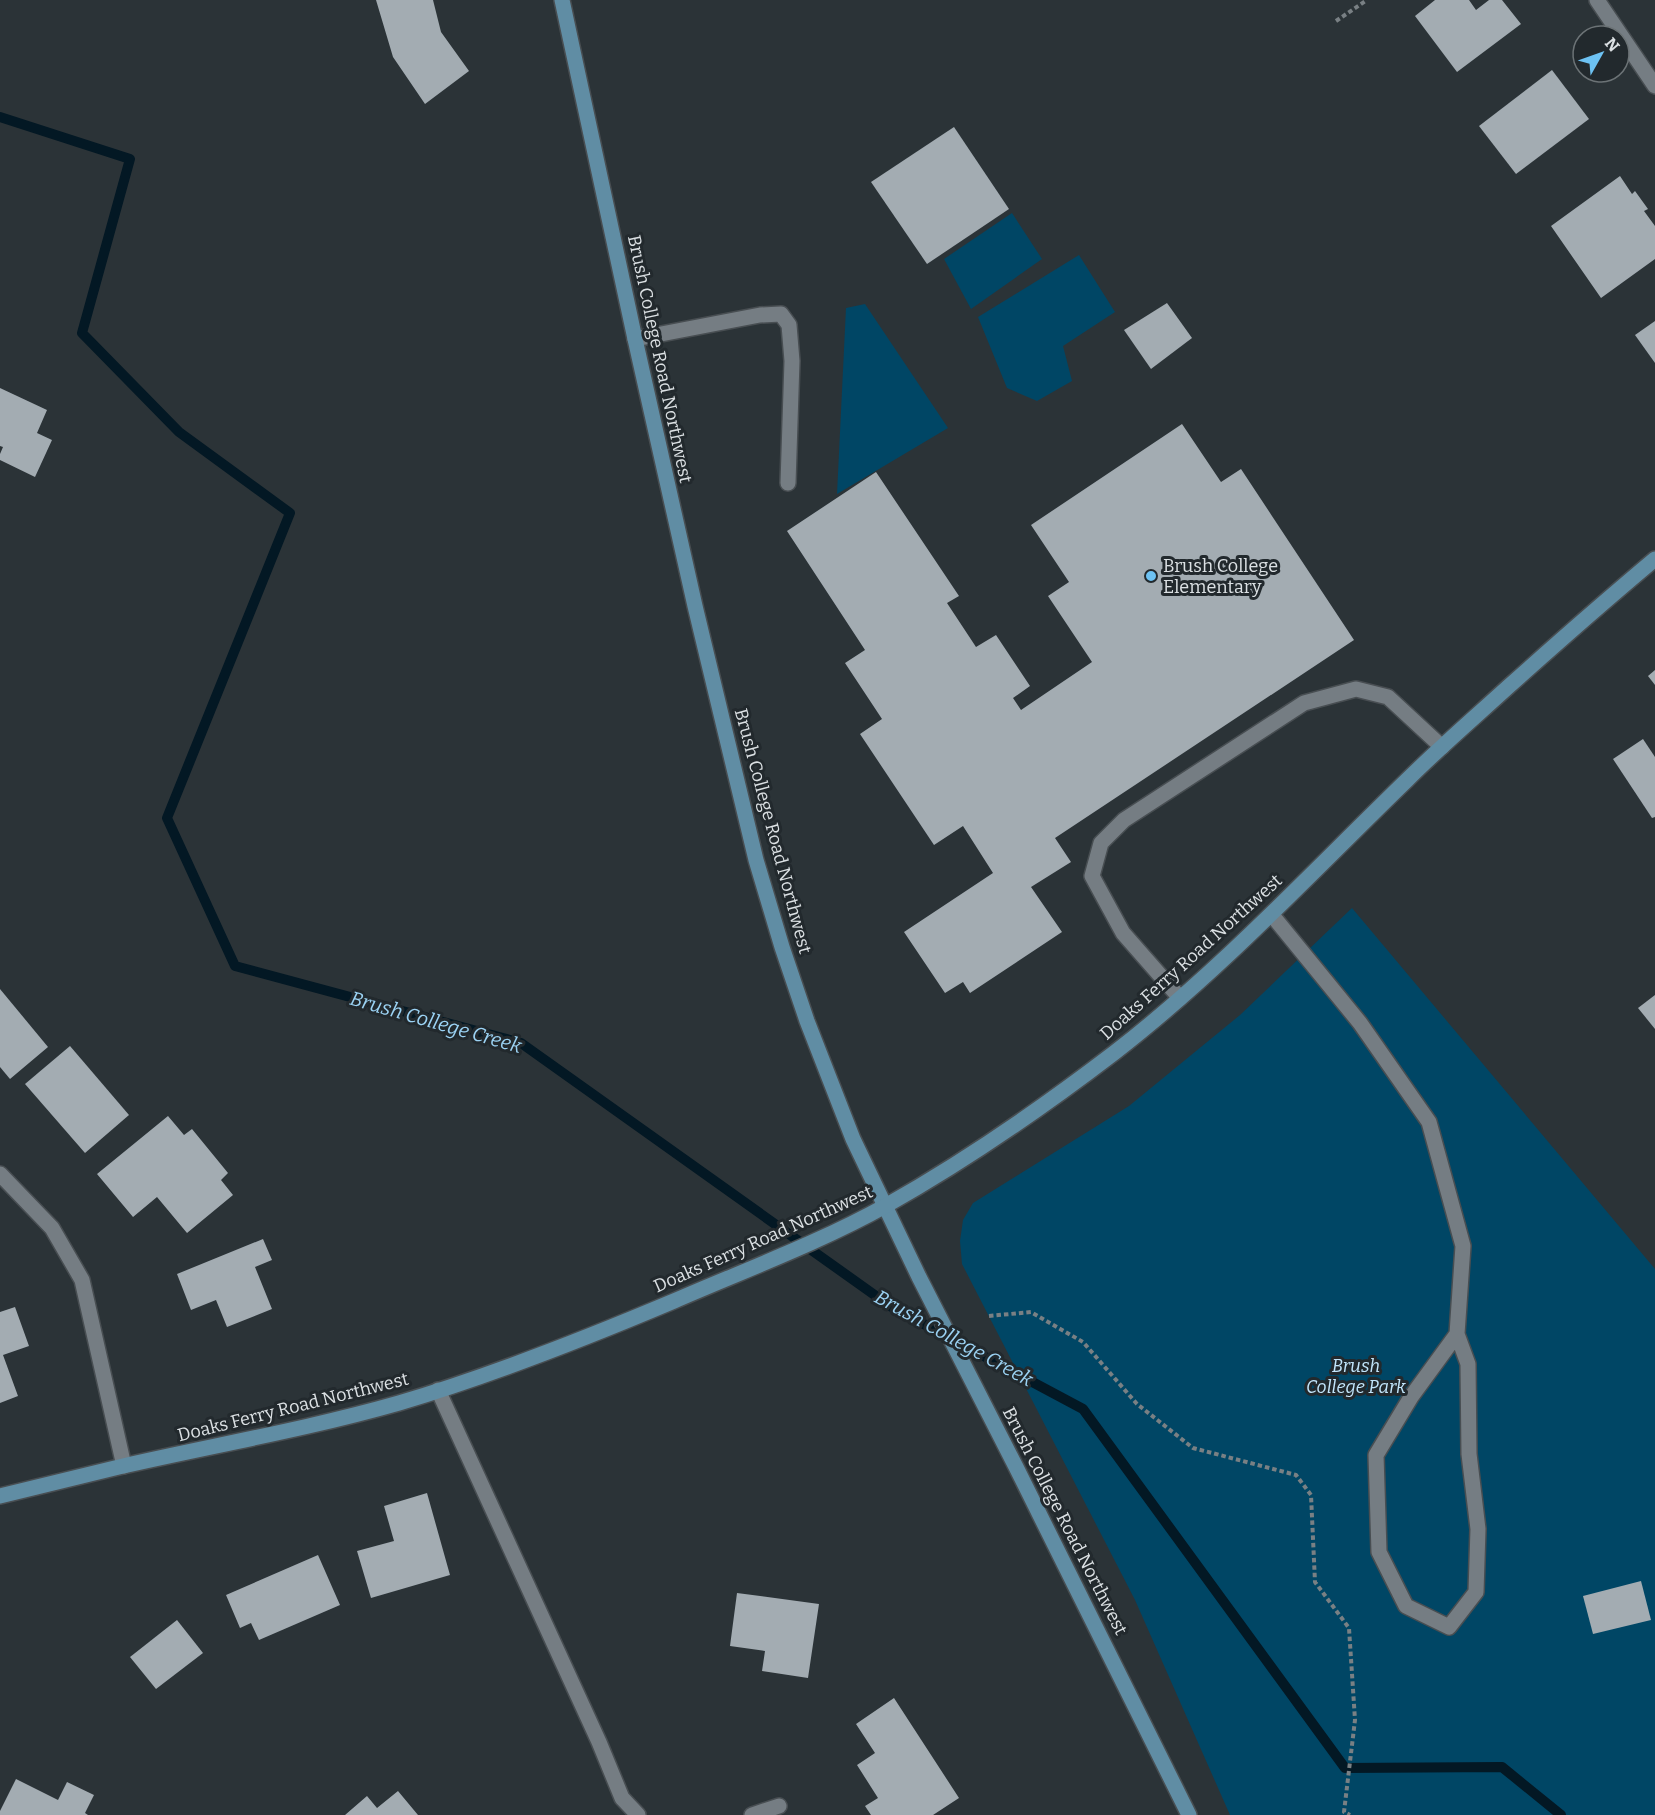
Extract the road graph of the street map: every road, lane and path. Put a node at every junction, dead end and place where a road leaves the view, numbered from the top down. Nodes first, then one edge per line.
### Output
1 (562, 0) edge
2 (1367, 0) edge
3 (1597, 0) edge
4 (1336, 21) dead end
5 (1655, 86) edge
6 (634, 339) junction
7 (788, 483) dead end
8 (1655, 559) edge
9 (1442, 747) junction
10 (1272, 915) junction
11 (1180, 998) junction
12 (0, 1174) edge
13 (885, 1206) junction
14 (989, 1316) dead end
15 (1457, 1334) junction
16 (438, 1390) junction
17 (124, 1466) junction
18 (0, 1496) edge
19 (779, 1806) dead end
20 (638, 1815) edge
21 (752, 1815) edge
22 (1189, 1815) edge
23 (1350, 1815) edge

1 - 6 main road, Brush College Road Northwest
2 - 4 path
3 - 5 street
6 - 7 street
6 - 13 main road, Brush College Road Northwest
8 - 9 main road, Doaks Ferry Road Northwest
9 - 10 main road, Doaks Ferry Road Northwest
9 - 11 street
10 - 11 main road, Doaks Ferry Road Northwest
10 - 15 street
11 - 13 main road, Doaks Ferry Road Northwest
12 - 17 street
13 - 16 main road, Doaks Ferry Road Northwest
13 - 22 main road, Brush College Road Northwest
14 - 23 path
15 - 15 street
16 - 17 main road, Doaks Ferry Road Northwest
16 - 20 street
17 - 18 main road, Doaks Ferry Road Northwest
19 - 21 street

